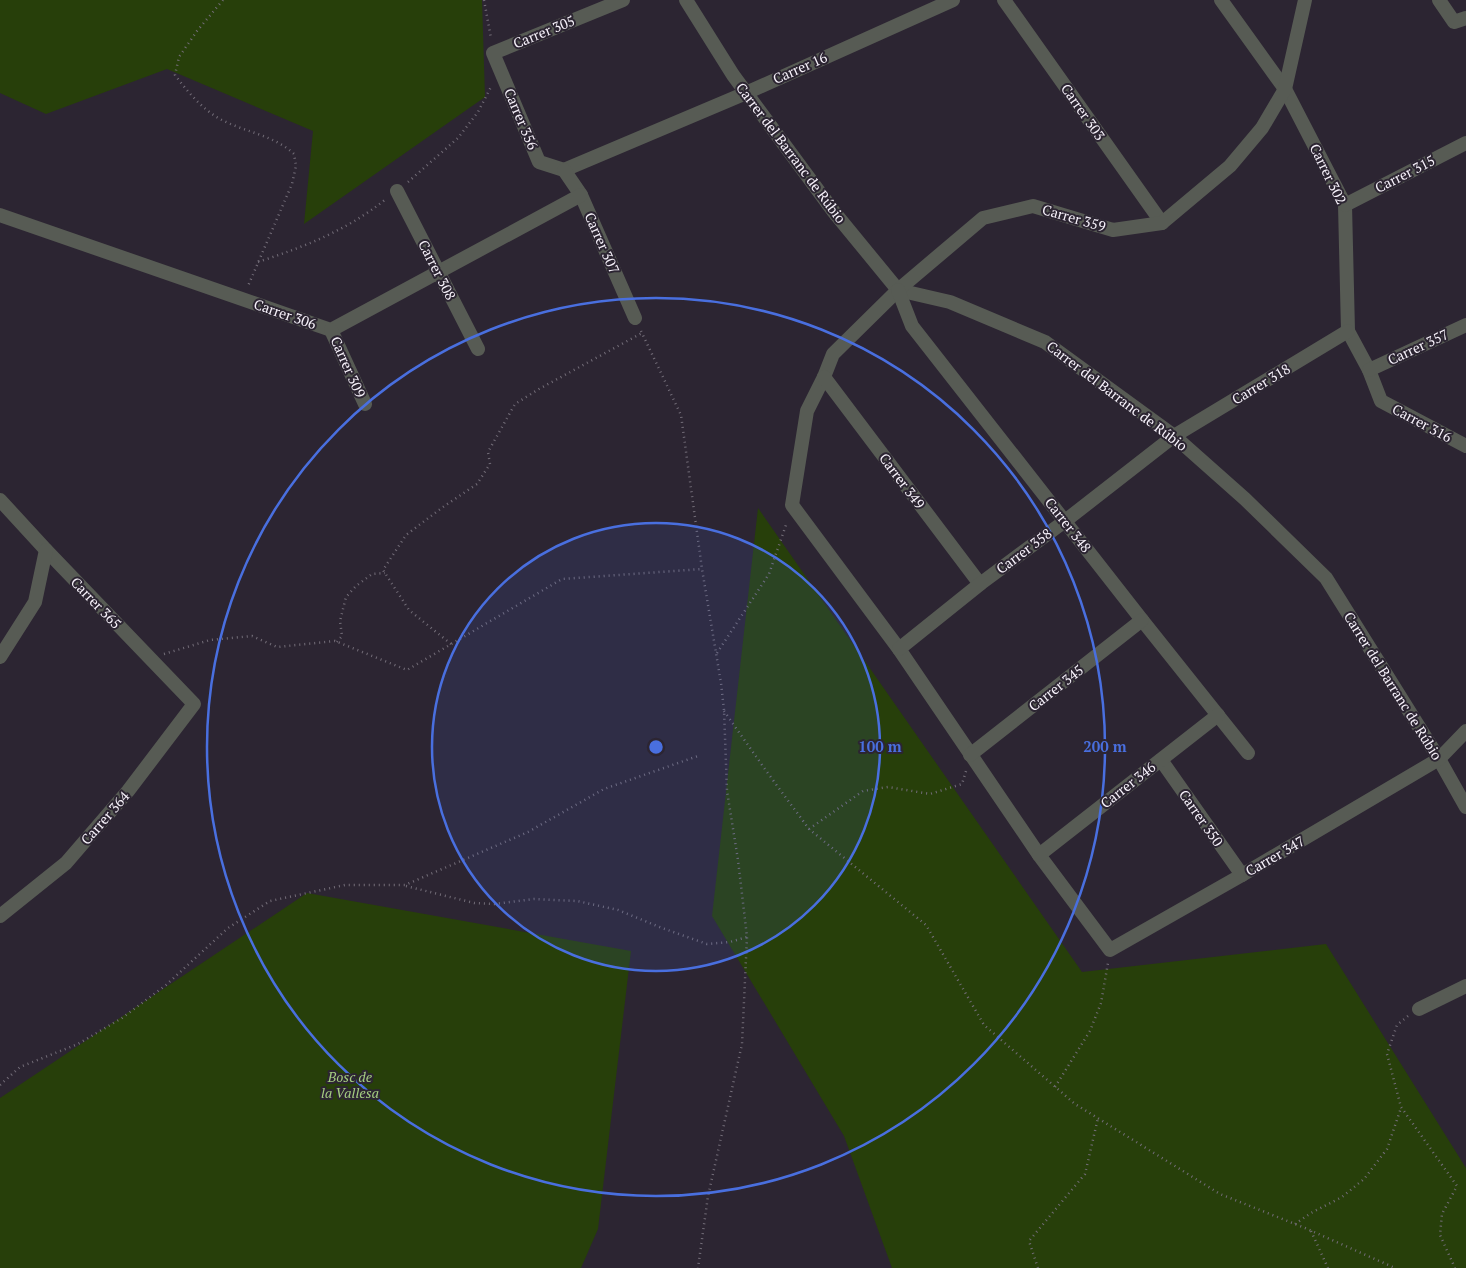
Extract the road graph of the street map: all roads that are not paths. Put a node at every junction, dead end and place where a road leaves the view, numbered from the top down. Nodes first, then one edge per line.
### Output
1 (623, 0) edge
2 (686, 0) edge
3 (953, 0) edge
4 (1004, 0) edge
5 (1221, 0) edge
6 (1305, 0) edge
7 (1439, 0) edge
8 (1460, 20) edge
9 (493, 53) joint
10 (1285, 89) junction
11 (746, 93) junction
12 (1466, 143) edge
13 (564, 170) junction
14 (397, 190) road end
15 (581, 195) junction
16 (1345, 205) junction
17 (0, 215) edge
18 (1162, 223) junction
19 (438, 272) junction
20 (898, 290) junction
21 (635, 318) road end
22 (1466, 325) edge
23 (331, 330) junction
24 (1348, 331) junction
25 (478, 349) dead end
26 (1369, 370) junction
27 (824, 377) junction
28 (364, 404) dead end
29 (1174, 436) junction
30 (1466, 446) edge
31 (0, 500) edge
32 (1065, 521) junction
33 (46, 550) junction
34 (980, 584) junction
35 (1142, 620) junction
36 (899, 649) junction
37 (0, 657) edge
38 (194, 704) joint
39 (1218, 715) junction
40 (1466, 731) edge
41 (1248, 753) dead end
42 (970, 755) junction
43 (1439, 759) junction
44 (1161, 760) junction
45 (1466, 807) edge
46 (1039, 855) junction
47 (1242, 875) junction
48 (0, 916) edge
49 (1466, 986) edge
50 (1419, 1009) road end

1 - 9 street, Carrer 305
2 - 11 street, Carrer del Barranc de Rúbio
3 - 11 street, Carrer 16
4 - 18 street, Carrer 303
5 - 10 street, Carrer 302
6 - 10 street
7 - 8 street
9 - 13 street, Carrer 356
10 - 16 street, Carrer 302
10 - 18 street
11 - 13 street, Carrer 16
11 - 20 street, Carrer del Barranc de Rúbio
12 - 16 street, Carrer 315
13 - 15 street, Carrer 307
14 - 19 street, Carrer 308
15 - 19 street, Carrer 306
15 - 21 street, Carrer 307
16 - 24 street, Carrer 302
17 - 23 street, Carrer 306
18 - 20 street, Carrer 359
19 - 23 street, Carrer 306
19 - 25 street, Carrer 308
20 - 27 street, Carrer 359
20 - 29 street, Carrer del Barranc de Rúbio
20 - 32 street, Carrer 348
22 - 26 street, Carrer 357
23 - 28 street, Carrer 309
24 - 26 street, Carrer 302
24 - 29 street, Carrer 318
26 - 30 street, Carrer 316
27 - 34 street, Carrer 349
27 - 36 street, Carrer 359
29 - 32 street, Carrer 358
29 - 43 street, Carrer del Barranc de Rúbio
31 - 33 street, Carrer 365
32 - 34 street, Carrer 358
32 - 35 street, Carrer 348
33 - 37 street
33 - 38 street, Carrer 365
34 - 36 street, Carrer 358
35 - 39 street, Carrer 348
35 - 42 street, Carrer 345
36 - 42 street
38 - 48 street, Carrer 364
39 - 41 street, Carrer 348
39 - 44 street, Carrer 346
40 - 43 street, Carrer 347
42 - 46 street
43 - 45 street, Carrer del Barranc de Rúbio
43 - 47 street, Carrer 347
44 - 46 street, Carrer 346
44 - 47 street, Carrer 350
46 - 47 street, Carrer 347
49 - 50 street

